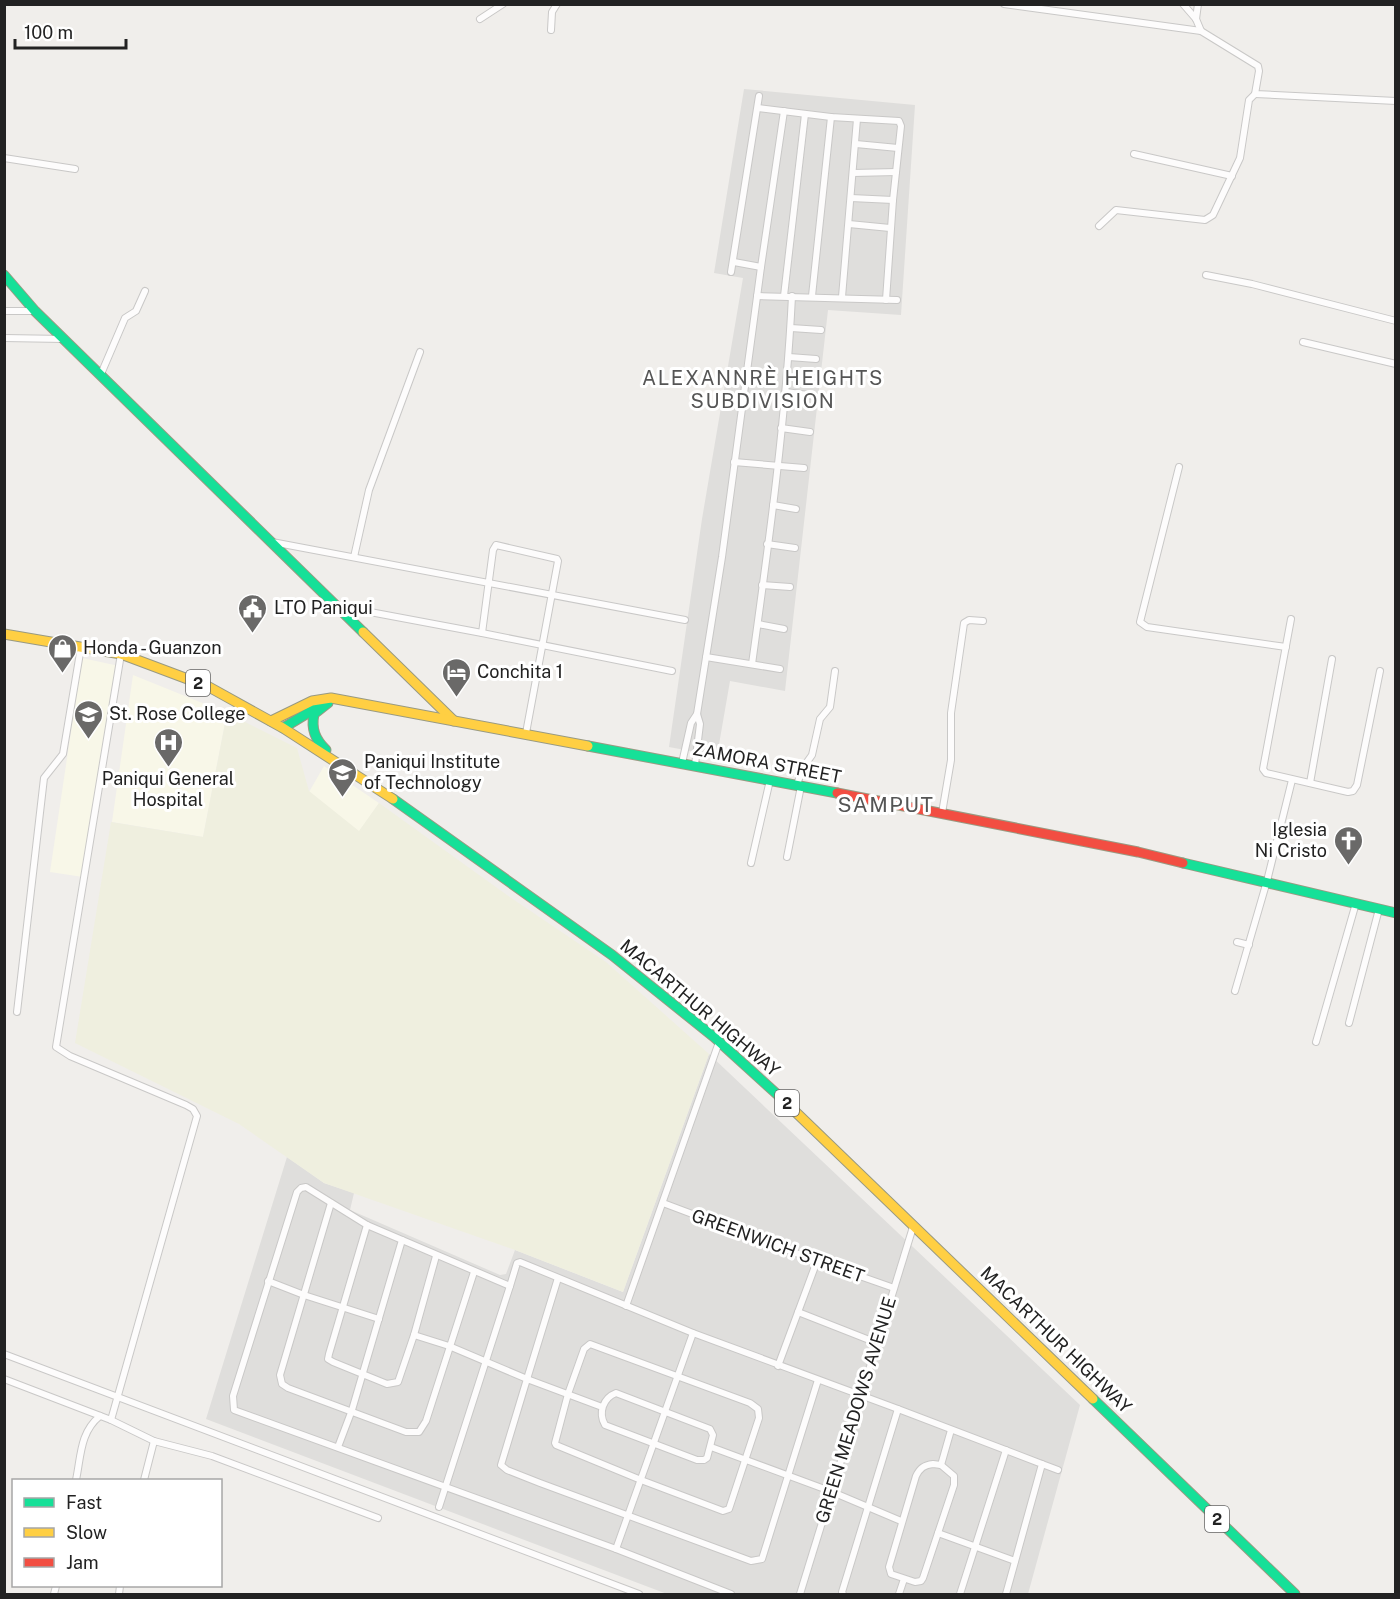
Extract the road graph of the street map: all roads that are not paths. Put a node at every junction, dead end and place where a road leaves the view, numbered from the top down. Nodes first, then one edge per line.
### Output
1 (503, 4) edge
2 (557, 4) edge
3 (1004, 4) edge
4 (1183, 4) edge
5 (1198, 4) edge
6 (480, 19) dead end
7 (1196, 19) junction
8 (551, 30) dead end
9 (1201, 31) junction
10 (1255, 94) junction
11 (759, 96) dead end
12 (1395, 101) edge
13 (758, 108) junction
14 (784, 111) junction
15 (805, 114) junction
16 (831, 117) junction
17 (857, 119) junction
18 (856, 144) junction
19 (898, 148) junction
20 (1134, 154) dead end
21 (4, 158) edge
22 (75, 170) dead end
23 (896, 172) junction
24 (853, 173) junction
25 (1232, 176) junction
26 (851, 198) junction
27 (892, 200) junction
28 (849, 224) junction
29 (1099, 226) dead end
30 (890, 228) junction
31 (734, 262) junction
32 (760, 267) junction
33 (731, 272) dead end
34 (1206, 275) dead end
35 (6, 280) edge
36 (145, 291) dead end
37 (757, 296) junction
38 (784, 296) junction
39 (792, 296) junction
40 (812, 296) junction
41 (842, 297) junction
42 (886, 300) junction
43 (897, 300) dead end
44 (4, 311) edge
45 (35, 311) junction
46 (1395, 321) edge
47 (791, 328) junction
48 (821, 330) dead end
49 (4, 338) edge
50 (64, 339) junction
51 (1303, 342) dead end
52 (420, 352) dead end
53 (789, 357) junction
54 (816, 359) dead end
55 (1395, 364) edge
56 (100, 374) junction
57 (786, 392) junction
58 (814, 396) dead end
59 (781, 428) junction
60 (810, 432) dead end
61 (734, 462) junction
62 (777, 466) junction
63 (1179, 467) dead end
64 (804, 468) dead end
65 (773, 505) junction
66 (796, 509) dead end
67 (272, 542) junction
68 (767, 544) junction
69 (795, 548) dead end
70 (354, 557) junction
71 (488, 583) junction
72 (762, 585) junction
73 (790, 587) dead end
74 (551, 595) junction
75 (338, 606) junction
76 (1291, 619) dead end
77 (686, 620) dead end
78 (983, 621) dead end
79 (758, 624) junction
80 (784, 629) dead end
81 (482, 633) junction
82 (4, 634) edge
83 (542, 645) junction
84 (81, 646) junction
85 (1286, 647) junction
86 (121, 654) junction
87 (706, 657) junction
88 (1332, 659) dead end
89 (752, 664) junction
90 (780, 669) dead end
91 (1380, 670) dead end
92 (672, 671) dead end
93 (836, 671) dead end
94 (327, 701) junction
95 (697, 714) junction
96 (271, 721) junction
97 (454, 721) junction
98 (283, 728) junction
99 (526, 734) junction
100 (686, 748) junction
101 (697, 750) junction
102 (682, 763) junction
103 (695, 765) junction
104 (341, 766) junction
105 (770, 780) junction
106 (1292, 780) junction
107 (1310, 783) junction
108 (799, 786) junction
109 (942, 813) junction
110 (786, 857) dead end
111 (751, 863) dead end
112 (1267, 881) junction
113 (1356, 903) junction
114 (1379, 909) junction
115 (1395, 913) edge
116 (1237, 942) dead end
117 (1249, 945) junction
118 (1235, 991) dead end
119 (16, 1012) dead end
120 (1348, 1023) dead end
121 (719, 1042) junction
122 (1316, 1042) dead end
123 (331, 1203) junction
124 (663, 1203) junction
125 (368, 1225) junction
126 (913, 1226) junction
127 (402, 1240) junction
128 (436, 1256) junction
129 (817, 1261) junction
130 (474, 1272) junction
131 (558, 1278) junction
132 (268, 1281) junction
133 (510, 1286) junction
134 (894, 1288) junction
135 (304, 1295) junction
136 (626, 1306) junction
137 (342, 1308) junction
138 (798, 1312) junction
139 (378, 1319) junction
140 (693, 1334) junction
141 (414, 1335) junction
142 (877, 1343) junction
143 (449, 1346) junction
144 (4, 1354) edge
145 (486, 1361) junction
146 (778, 1366) junction
147 (362, 1374) junction
148 (679, 1375) junction
149 (4, 1379) edge
150 (527, 1379) junction
151 (818, 1380) junction
152 (568, 1394) junction
153 (861, 1395) junction
154 (117, 1398) junction
155 (602, 1407) junction
156 (898, 1409) junction
157 (352, 1410) junction
158 (666, 1412) junction
159 (100, 1416) junction
160 (111, 1420) junction
161 (951, 1430) junction
162 (154, 1441) junction
163 (654, 1444) junction
164 (339, 1447) junction
165 (711, 1447) junction
166 (1006, 1450) junction
167 (747, 1460) junction
168 (1042, 1464) junction
169 (941, 1465) junction
170 (1058, 1470) dead end
171 (789, 1475) junction
172 (76, 1479) edge
173 (144, 1479) edge
174 (641, 1480) junction
175 (446, 1488) junction
176 (830, 1491) junction
177 (439, 1507) dead end
178 (867, 1507) junction
179 (628, 1515) junction
180 (378, 1518) dead end
181 (902, 1521) junction
182 (938, 1533) junction
183 (975, 1546) junction
184 (616, 1550) junction
185 (1015, 1561) junction
186 (904, 1579) junction
187 (639, 1594) edge
188 (731, 1594) edge
189 (800, 1594) edge
190 (843, 1594) edge
191 (899, 1594) edge
192 (960, 1594) edge
193 (1006, 1594) edge
194 (1295, 1594) edge

1 - 6 street
2 - 8 street
3 - 9 street
4 - 7 street
5 - 7 street
7 - 9 street
9 - 10 street
10 - 12 street
10 - 25 street
11 - 13 street
13 - 14 street
13 - 31 street
14 - 15 street
14 - 32 street
15 - 16 street
15 - 38 street
16 - 17 street
16 - 40 street
17 - 18 street
17 - 19 street
18 - 19 street
18 - 24 street
19 - 23 street
20 - 25 street
21 - 22 street
23 - 24 street
23 - 27 street
24 - 26 street
25 - 29 street
26 - 27 street
26 - 28 street
27 - 30 street
28 - 30 street
28 - 41 street
30 - 42 street
31 - 32 street
31 - 33 street
32 - 37 street
34 - 46 street
35 - 45 main road
36 - 56 street
37 - 38 street
37 - 61 street
38 - 39 street
39 - 40 street
39 - 47 street
40 - 41 street
41 - 42 street
42 - 43 street
44 - 45 street
45 - 50 main road
47 - 48 street
47 - 53 street
49 - 50 street
50 - 56 main road
51 - 55 street
52 - 70 street
53 - 54 street
53 - 57 street
56 - 67 main road
57 - 58 street
57 - 59 street
59 - 60 street
59 - 62 street
61 - 62 street
61 - 87 street
62 - 64 street
62 - 65 street
63 - 85 street
65 - 66 street
65 - 68 street
67 - 70 street
67 - 75 main road
68 - 69 street
68 - 72 street
70 - 71 street
71 - 74 street
71 - 74 street
71 - 81 street
72 - 73 street
72 - 79 street
74 - 77 street
74 - 83 street
75 - 81 street
75 - 97 main road
76 - 85 street
78 - 109 street
79 - 80 street
79 - 89 street
81 - 83 street
82 - 84 main road, MACARTHUR HIGHWAY / 2
83 - 92 street
83 - 99 street
84 - 86 main road, MACARTHUR HIGHWAY / 2
84 - 119 street
85 - 106 street
86 - 96 main road, MACARTHUR HIGHWAY / 2
86 - 154 street
87 - 89 street
87 - 95 street
88 - 107 street
89 - 90 street
91 - 107 street
93 - 108 street
94 - 96 main road, ZAMORA STREET
94 - 97 main road, ZAMORA STREET
94 - 98 main road, ZAMORA STREET
94 - 104 main road
95 - 100 street
95 - 101 street
96 - 98 main road, MACARTHUR HIGHWAY / 2
97 - 99 main road, ZAMORA STREET
98 - 104 main road, MACARTHUR HIGHWAY / 2
99 - 102 main road, ZAMORA STREET
100 - 101 street
100 - 102 street
101 - 103 street
102 - 103 main road, ZAMORA STREET
103 - 105 main road, ZAMORA STREET
104 - 121 main road, MACARTHUR HIGHWAY / 2
105 - 108 main road, ZAMORA STREET
105 - 111 street
106 - 107 street
106 - 112 street
108 - 109 main road, ZAMORA STREET
108 - 110 street
109 - 112 main road, ZAMORA STREET
112 - 113 main road, ZAMORA STREET
112 - 117 street
113 - 114 main road, ZAMORA STREET
113 - 122 street
114 - 115 main road, ZAMORA STREET
114 - 120 street
116 - 117 street
117 - 118 street
121 - 124 street
121 - 126 main road, MACARTHUR HIGHWAY / 2
123 - 125 street
123 - 132 street
123 - 135 street
124 - 129 street, GREENWICH STREET
124 - 136 street
125 - 127 street
125 - 137 street
126 - 134 street, GREEN MEADOWS AVENUE
126 - 194 main road, MACARTHUR HIGHWAY / 2
127 - 128 street
127 - 139 street
128 - 130 street
128 - 141 street
129 - 134 street, GREENWICH STREET
129 - 138 street
130 - 133 street
130 - 143 street
131 - 133 street
131 - 136 street
131 - 150 street
132 - 135 street
132 - 164 street
133 - 145 street
134 - 142 street, GREEN MEADOWS AVENUE
135 - 137 street
135 - 157 street
136 - 140 street
137 - 139 street
137 - 147 street
138 - 142 street
138 - 146 street
139 - 147 street
140 - 146 street
140 - 148 street
141 - 143 street
141 - 147 street
142 - 153 street, GREEN MEADOWS AVENUE
143 - 145 street
143 - 157 street
144 - 154 street
145 - 150 street
145 - 175 street
146 - 151 street
147 - 157 street
148 - 152 street
148 - 158 street
148 - 167 street
149 - 159 street
150 - 152 street
150 - 179 street
151 - 153 street
151 - 171 street
152 - 155 street
152 - 174 street
153 - 156 street
153 - 176 street, GREEN MEADOWS AVENUE
154 - 160 street
154 - 187 street
155 - 158 street
155 - 163 street
156 - 161 street
156 - 178 street
157 - 164 street
158 - 163 street
158 - 165 street
159 - 160 street
159 - 172 street
160 - 162 street
161 - 166 street
161 - 169 street
162 - 173 street
162 - 180 street
163 - 165 street
163 - 174 street
164 - 175 street
165 - 167 street
166 - 168 street
166 - 183 street
167 - 171 street
167 - 174 street
168 - 170 street
168 - 185 street
169 - 181 street
169 - 182 street
171 - 176 street
171 - 179 street
174 - 179 street
175 - 177 street
175 - 184 street
176 - 178 street
176 - 189 street, GREEN MEADOWS AVENUE
178 - 181 street
178 - 190 street
179 - 184 street
181 - 186 street
182 - 183 street
182 - 186 street
183 - 185 street
183 - 192 street
184 - 188 street
185 - 193 street
186 - 191 street

